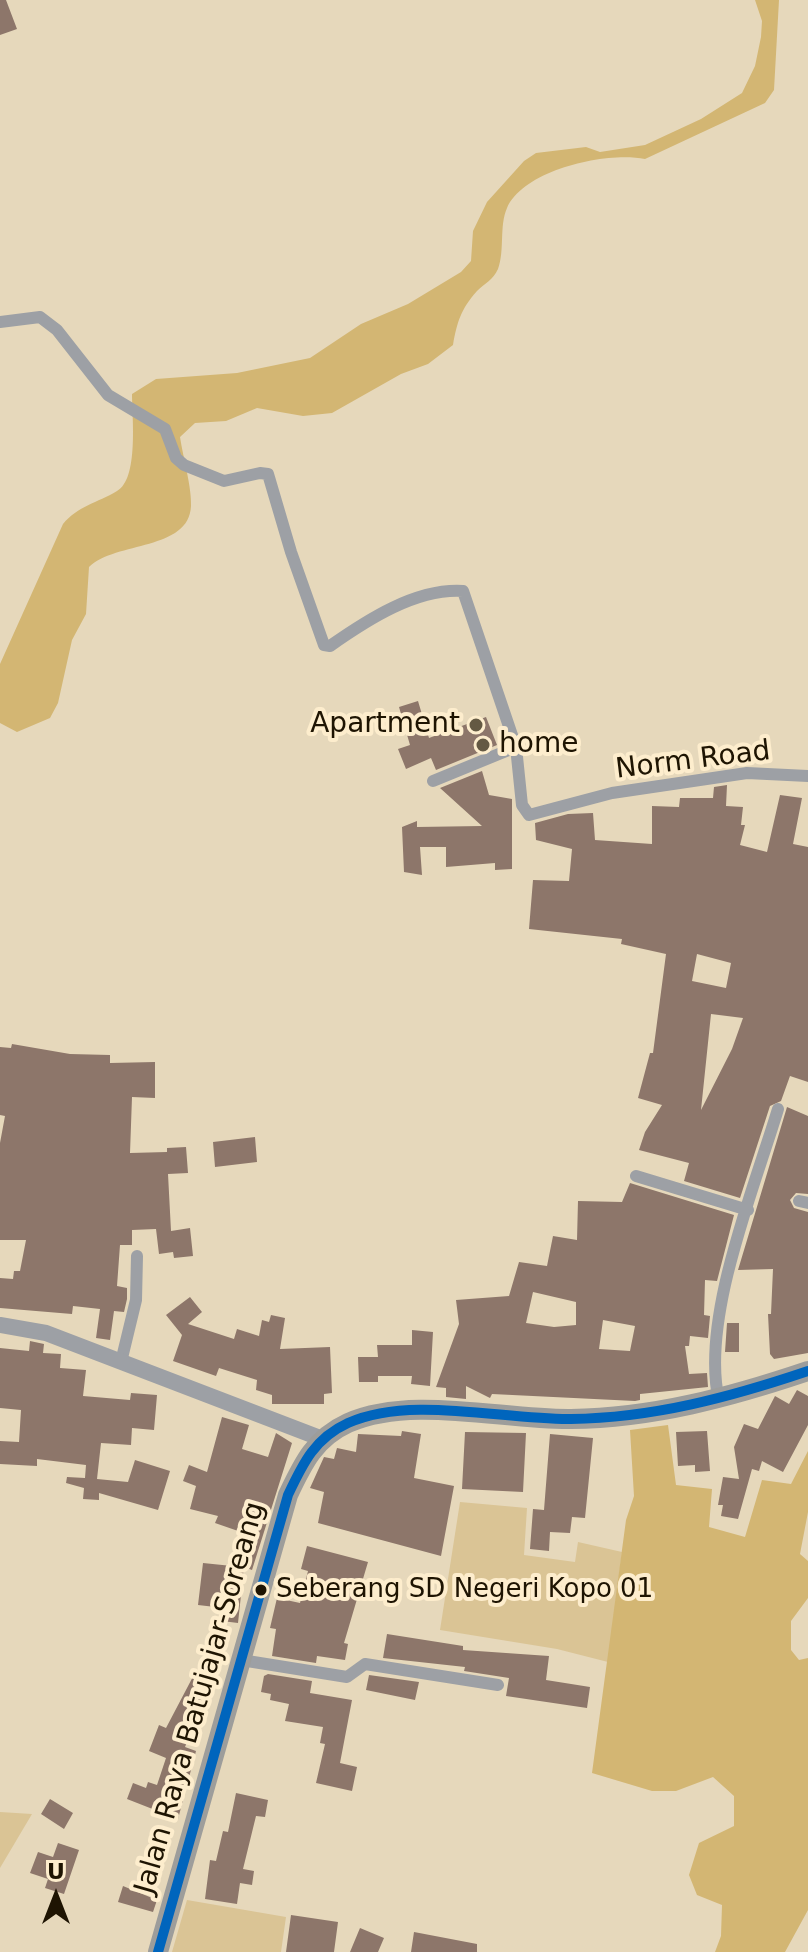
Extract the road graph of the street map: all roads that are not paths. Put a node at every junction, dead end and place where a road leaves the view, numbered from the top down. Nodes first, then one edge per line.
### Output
1 (0, 322) edge
2 (516, 747) junction
3 (808, 776) edge
4 (433, 781) dead end
5 (778, 1109) dead end
6 (636, 1176) dead end
7 (748, 1210) junction
8 (137, 1256) dead end
9 (0, 1325) edge
10 (121, 1362) junction
11 (808, 1371) edge
12 (719, 1401) junction
13 (320, 1438) junction
14 (241, 1660) junction
15 (498, 1685) dead end
16 (158, 1952) edge

1 - 2 street, Norm Road
2 - 3 street, Norm Road
2 - 4 street
5 - 7 street
6 - 7 street
7 - 12 street
8 - 10 street
9 - 10 street
10 - 13 street
11 - 12 highway
12 - 13 highway
13 - 14 highway, Jalan Raya Batujajar-Soreang
14 - 15 street
14 - 16 highway, Jalan Raya Batujajar-Soreang

